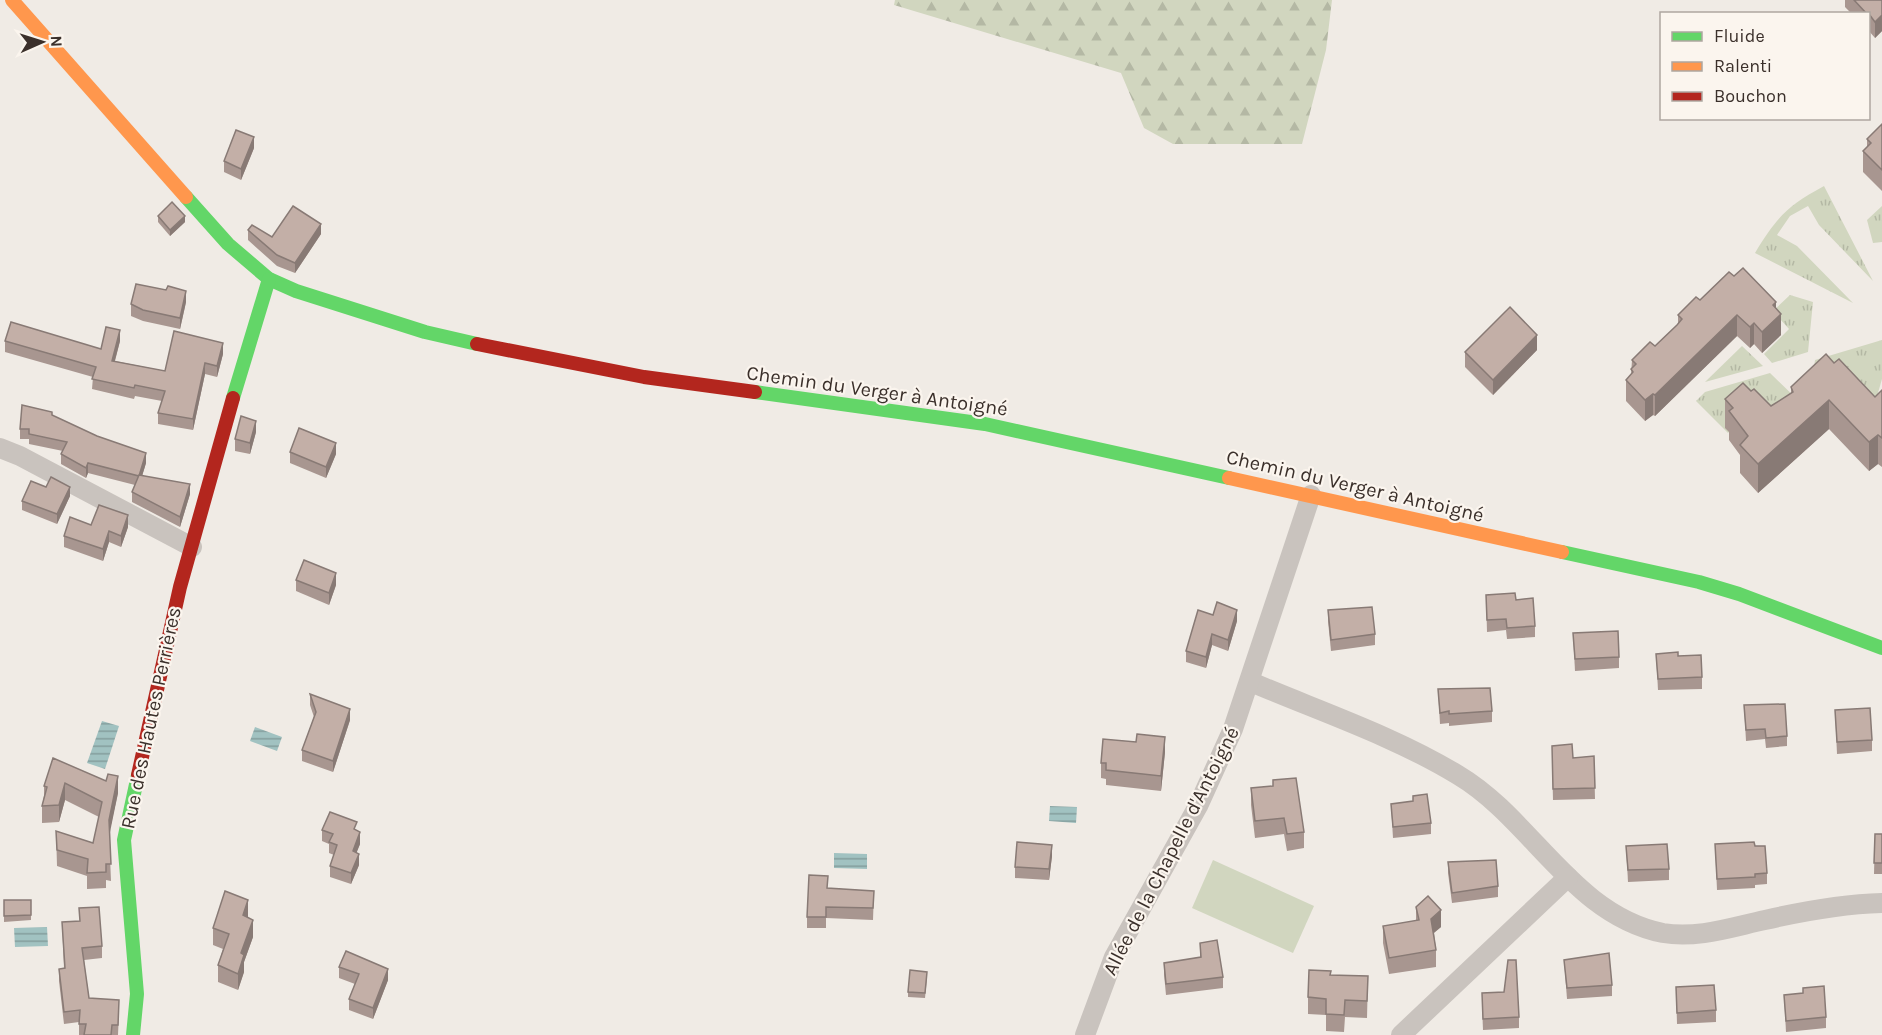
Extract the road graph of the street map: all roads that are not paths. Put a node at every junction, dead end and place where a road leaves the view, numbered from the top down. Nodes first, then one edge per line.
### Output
1 (12, 0) edge
2 (269, 279) junction
3 (0, 448) edge
4 (1311, 495) junction
5 (192, 547) junction
6 (1882, 648) edge
7 (1251, 681) junction
8 (1568, 877) junction
9 (1882, 903) edge
10 (133, 1035) edge
11 (1085, 1035) edge
12 (1401, 1035) edge

1 - 2 street, Chemin du Verger à Antoigné
2 - 4 street, Chemin du Verger à Antoigné
2 - 5 street, Rue des Hautes Perrières
3 - 5 street
4 - 6 street, Chemin du Verger à Antoigné
4 - 7 street, Allée de la Chapelle d'Antoigné
5 - 10 street, Rue des Hautes Perrières
7 - 8 street
7 - 11 street, Allée de la Chapelle d'Antoigné
8 - 9 street
8 - 12 street

